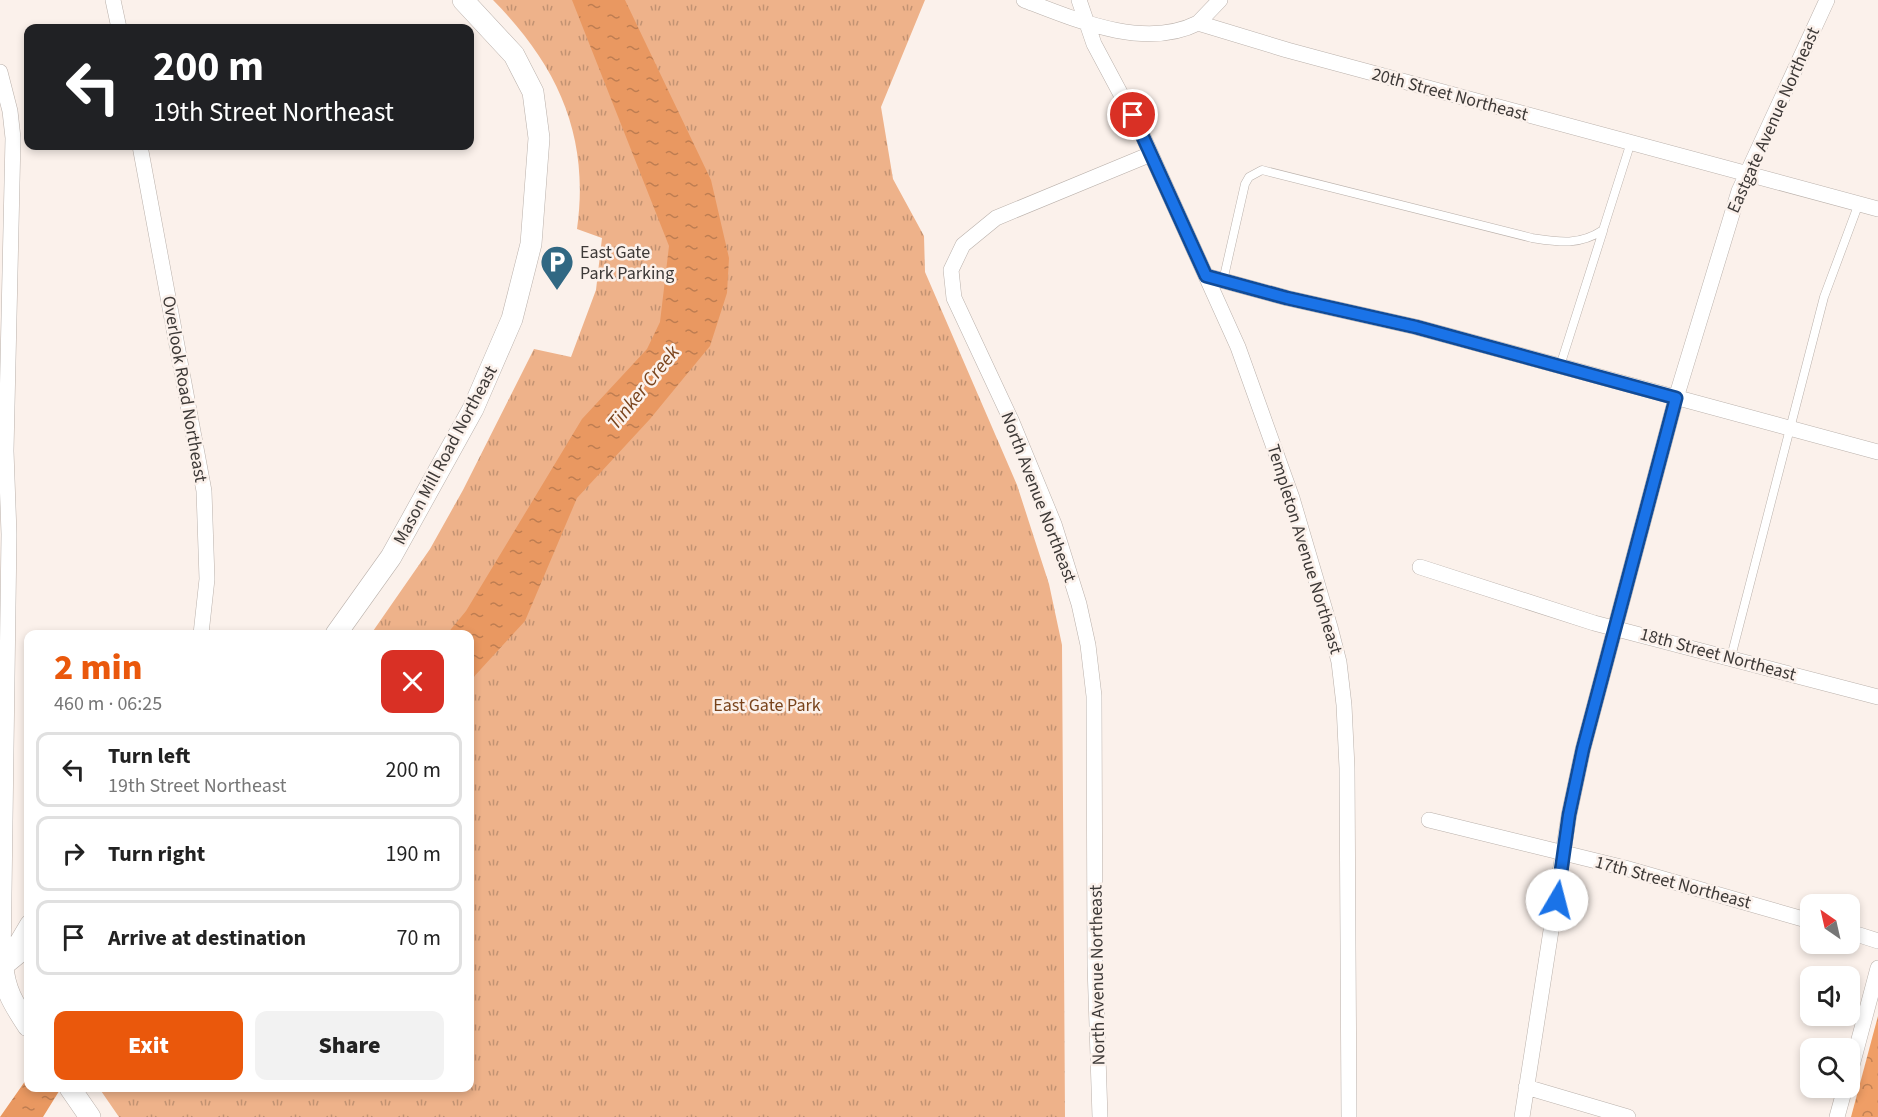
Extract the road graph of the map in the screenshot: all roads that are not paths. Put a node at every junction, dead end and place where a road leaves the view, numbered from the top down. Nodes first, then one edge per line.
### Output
1 (113, 0) edge
2 (463, 0) edge
3 (1024, 0) edge
4 (1079, 0) edge
5 (1220, 0) edge
6 (1827, 0) edge
7 (1084, 21) junction
8 (1198, 23) junction
9 (118, 24) edge
10 (0, 72) edge
11 (1631, 142) junction
12 (141, 150) edge
13 (1151, 154) junction
14 (1747, 174) junction
15 (1859, 203) junction
16 (1878, 208) edge
17 (1603, 230) junction
18 (1206, 276) junction
19 (1223, 281) junction
20 (1560, 366) junction
21 (1676, 398) junction
22 (3, 407) edge
23 (1790, 429) junction
24 (1878, 452) edge
25 (1420, 567) dead end
26 (1617, 627) junction
27 (201, 630) edge
28 (339, 630) edge
29 (1731, 657) junction
30 (1878, 697) edge
31 (1429, 820) dead end
32 (1563, 853) junction
33 (1800, 918) edge
34 (24, 929) edge
35 (1860, 935) edge
36 (1878, 941) edge
37 (24, 948) edge
38 (1, 966) edge
39 (1878, 968) edge
40 (24, 1020) edge
41 (1859, 1038) edge
42 (1526, 1087) junction
43 (73, 1092) edge
44 (1842, 1098) edge
45 (86, 1111) edge
46 (1100, 1117) edge
47 (1349, 1117) edge
48 (1522, 1117) edge
49 (1628, 1117) edge
50 (1837, 1117) edge

1 - 9 street
2 - 28 street, Mason Mill Road Northeast
3 - 7 street
4 - 7 street, Templeton Avenue Northeast
5 - 8 street
6 - 14 street, Eastgate Avenue Northeast
7 - 8 street
7 - 13 street, Templeton Avenue Northeast
8 - 11 street, 20th Street Northeast
10 - 22 street
11 - 14 street, 20th Street Northeast
11 - 17 lane
12 - 27 street, Overlook Road Northeast
13 - 18 street, Templeton Avenue Northeast
13 - 46 street, North Avenue Northeast
14 - 15 street, 20th Street Northeast
14 - 21 street, Eastgate Avenue Northeast
15 - 16 street, 20th Street Northeast
15 - 23 lane
17 - 19 lane
17 - 20 lane
18 - 19 street
18 - 47 street, Templeton Avenue Northeast
19 - 20 street
20 - 21 street
21 - 23 street
21 - 26 street, Eastgate Avenue Northeast
22 - 38 street
23 - 24 street
23 - 29 lane
25 - 26 street, 18th Street Northeast
26 - 29 street, 18th Street Northeast
26 - 32 street, Eastgate Avenue Northeast
29 - 30 street, 18th Street Northeast
31 - 32 street, 17th Street Northeast
32 - 33 street, 17th Street Northeast
32 - 42 street, Eastgate Avenue Northeast
34 - 38 street
35 - 36 street
37 - 38 street
38 - 40 street
39 - 41 street
42 - 48 street, Eastgate Avenue Northeast
42 - 49 street
43 - 45 street
44 - 50 street

